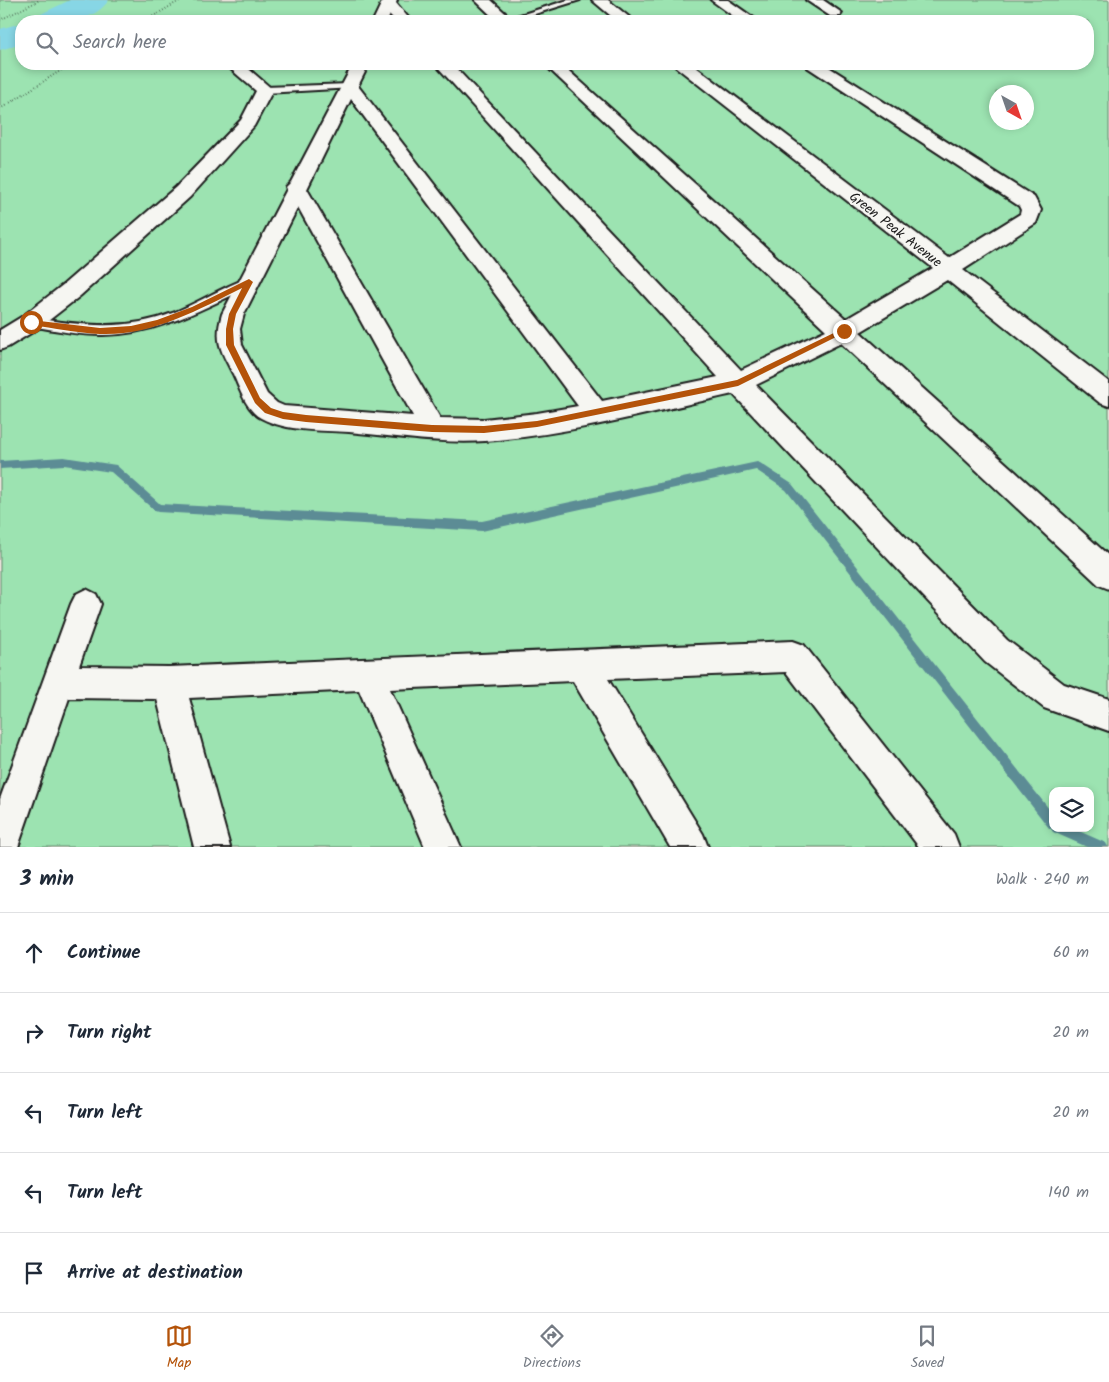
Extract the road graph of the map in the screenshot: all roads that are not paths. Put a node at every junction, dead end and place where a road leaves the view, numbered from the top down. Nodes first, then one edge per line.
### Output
1 (482, 0) edge
2 (576, 0) edge
3 (599, 0) edge
4 (718, 0) edge
5 (813, 0) edge
6 (389, 2) edge
7 (835, 12) edge
8 (383, 15) edge
9 (399, 15) edge
10 (499, 15) edge
11 (526, 15) edge
12 (618, 15) edge
13 (741, 15) edge
14 (240, 70) edge
15 (357, 70) edge
16 (449, 70) edge
17 (559, 70) edge
18 (690, 70) edge
19 (828, 70) edge
20 (350, 86) junction
21 (264, 90) junction
22 (296, 187) junction
23 (948, 269) junction
24 (249, 282) junction
25 (31, 322) junction
26 (844, 331) junction
27 (0, 341) edge
28 (738, 383) junction
29 (1109, 396) edge
30 (597, 413) junction
31 (432, 429) junction
32 (1109, 576) edge
33 (86, 604) dead end
34 (581, 665) junction
35 (368, 674) junction
36 (60, 682) junction
37 (168, 683) junction
38 (1109, 716) edge
39 (0, 847) edge
40 (212, 847) edge
41 (443, 847) edge
42 (690, 847) edge
43 (941, 847) edge

1 - 10 street
2 - 11 lane
3 - 12 street
4 - 13 street
5 - 7 street
6 - 8 street
6 - 9 street
14 - 21 street
15 - 20 street
16 - 28 street
17 - 26 street
18 - 23 street, Green Peak Avenue
19 - 23 street
20 - 21 lane
20 - 22 street
20 - 30 street
21 - 25 street
22 - 24 street
22 - 31 street
23 - 26 street
23 - 29 street, Green Peak Avenue
24 - 25 lane
24 - 31 street
25 - 27 street
26 - 28 street
26 - 32 street
28 - 30 street
28 - 38 street
30 - 31 street
33 - 36 street
34 - 35 street
34 - 42 street
34 - 43 street
35 - 37 street
35 - 41 street
36 - 37 street
36 - 39 street
37 - 40 street

